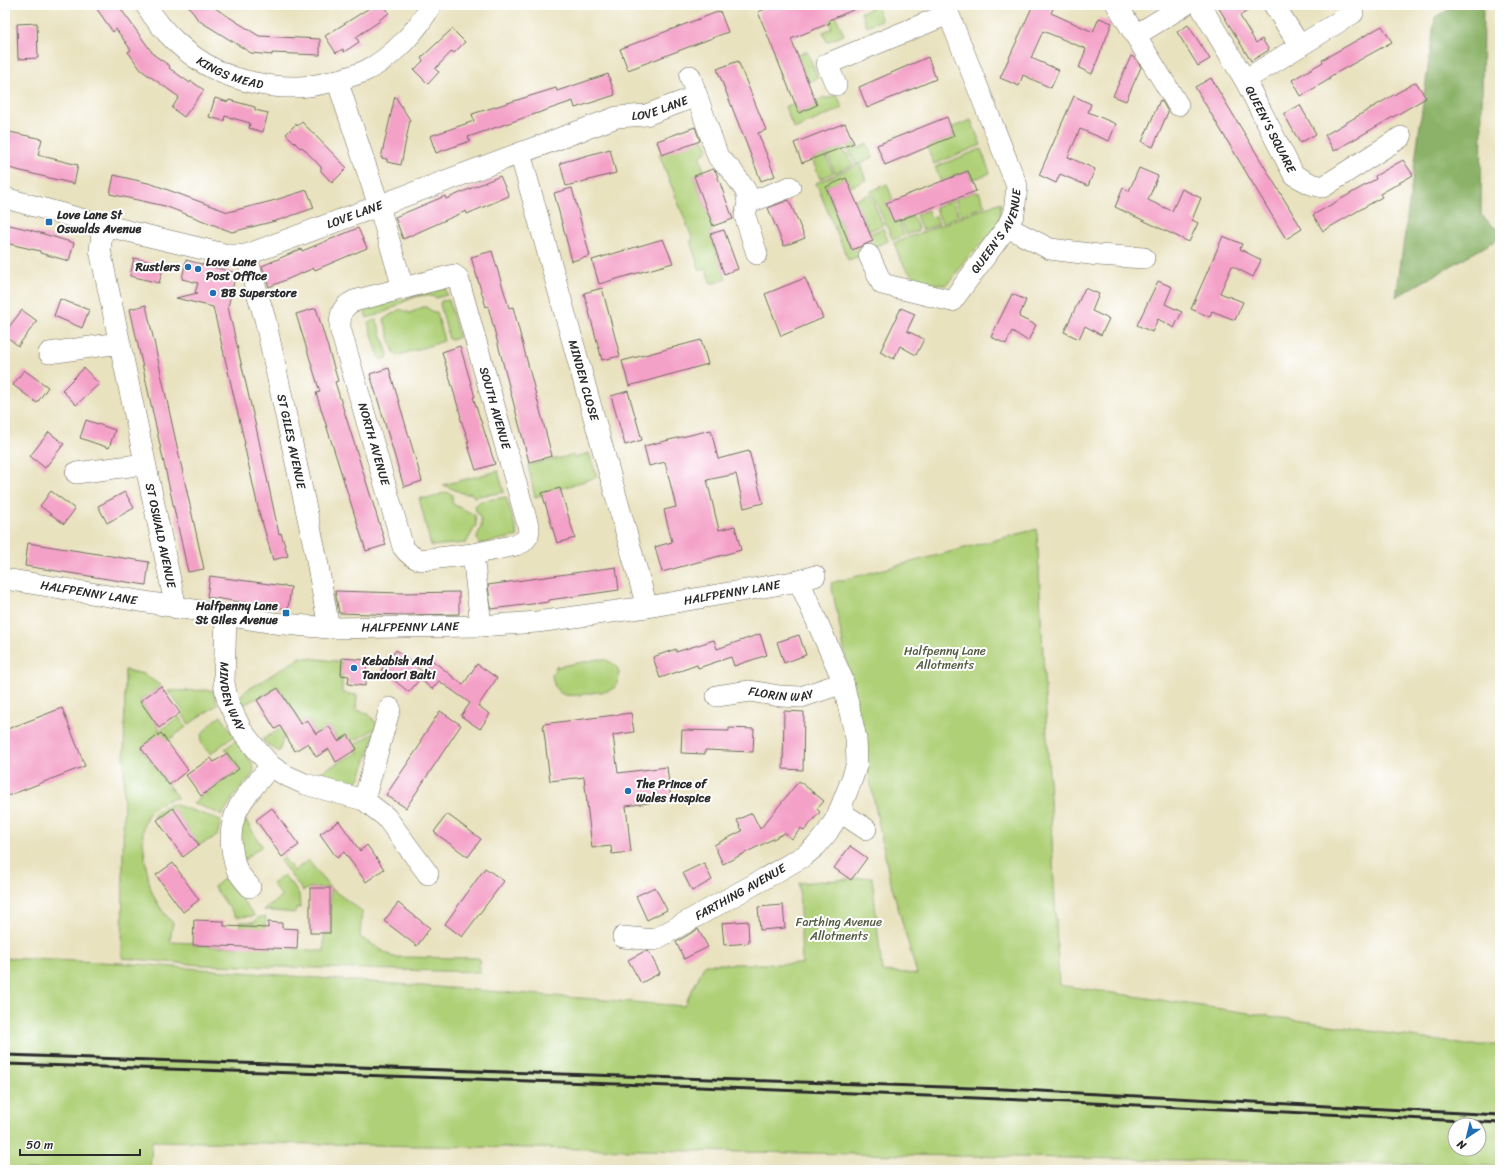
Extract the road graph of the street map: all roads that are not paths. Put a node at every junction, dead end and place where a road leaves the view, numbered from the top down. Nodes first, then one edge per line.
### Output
1 (146, 5) edge
2 (431, 5) edge
3 (1117, 5) edge
4 (1185, 5) edge
5 (1200, 5) edge
6 (1274, 5) edge
7 (946, 9) edge
8 (1353, 13) dead end
9 (1136, 35) junction
10 (1300, 46) junction
11 (690, 76) dead end
12 (337, 80) junction
13 (1245, 80) junction
14 (836, 85) dead end
15 (697, 96) junction
16 (1178, 105) dead end
17 (1402, 137) dead end
18 (520, 153) junction
19 (790, 187) dead end
20 (5, 198) edge
21 (748, 203) junction
22 (379, 206) junction
23 (103, 225) junction
24 (1007, 227) junction
25 (757, 254) dead end
26 (246, 255) junction
27 (869, 255) dead end
28 (1144, 258) dead end
29 (403, 288) junction
30 (119, 343) junction
31 (49, 352) dead end
32 (145, 464) junction
33 (76, 473) dead end
34 (473, 554) junction
35 (5, 579) edge
36 (807, 579) joint
37 (647, 607) junction
38 (176, 608) junction
39 (226, 615) junction
40 (480, 626) junction
41 (329, 628) junction
42 (843, 683) junction
43 (717, 696) dead end
44 (390, 708) dead end
45 (271, 766) junction
46 (364, 800) junction
47 (839, 811) junction
48 (866, 829) dead end
49 (428, 874) dead end
50 (250, 888) dead end
51 (623, 937) dead end

1 - 12 street, KINGS MEAD
2 - 12 street, KINGS MEAD
3 - 9 street
4 - 9 street
5 - 13 street, QUEEN'S SQUARE
6 - 10 street
7 - 14 street, QUEEN'S AVENUE
7 - 24 street, QUEEN'S AVENUE
8 - 10 street, QUEEN'S SQUARE
9 - 16 street
10 - 13 street, QUEEN'S SQUARE
11 - 15 street
12 - 22 street
13 - 17 street, QUEEN'S SQUARE
15 - 18 street, LOVE LANE
15 - 21 street
18 - 22 street, LOVE LANE
18 - 37 street, MINDEN CLOSE
19 - 21 street
20 - 23 street, LOVE LANE
21 - 25 street
22 - 26 street, LOVE LANE
22 - 29 street
23 - 26 street, LOVE LANE
23 - 30 street, ST OSWALD AVENUE
24 - 27 street, QUEEN'S AVENUE
24 - 28 street
26 - 41 street, ST GILES AVENUE
29 - 34 street, SOUTH AVENUE
29 - 34 street, NORTH AVENUE
30 - 31 street
30 - 32 street, ST OSWALD AVENUE
32 - 33 street
32 - 38 street, ST OSWALD AVENUE
34 - 40 street
35 - 38 street, HALFPENNY LANE
36 - 37 street, HALFPENNY LANE
36 - 42 street, FARTHING AVENUE
37 - 40 street, HALFPENNY LANE
38 - 39 street, HALFPENNY LANE
39 - 41 street, HALFPENNY LANE
39 - 45 street, MINDEN WAY
40 - 41 street, HALFPENNY LANE
42 - 43 street, FLORIN WAY
42 - 47 street, FARTHING AVENUE
44 - 46 street
45 - 46 street, MINDEN WAY
45 - 50 street
46 - 49 street, MINDEN WAY
47 - 48 street
47 - 51 street, FARTHING AVENUE

